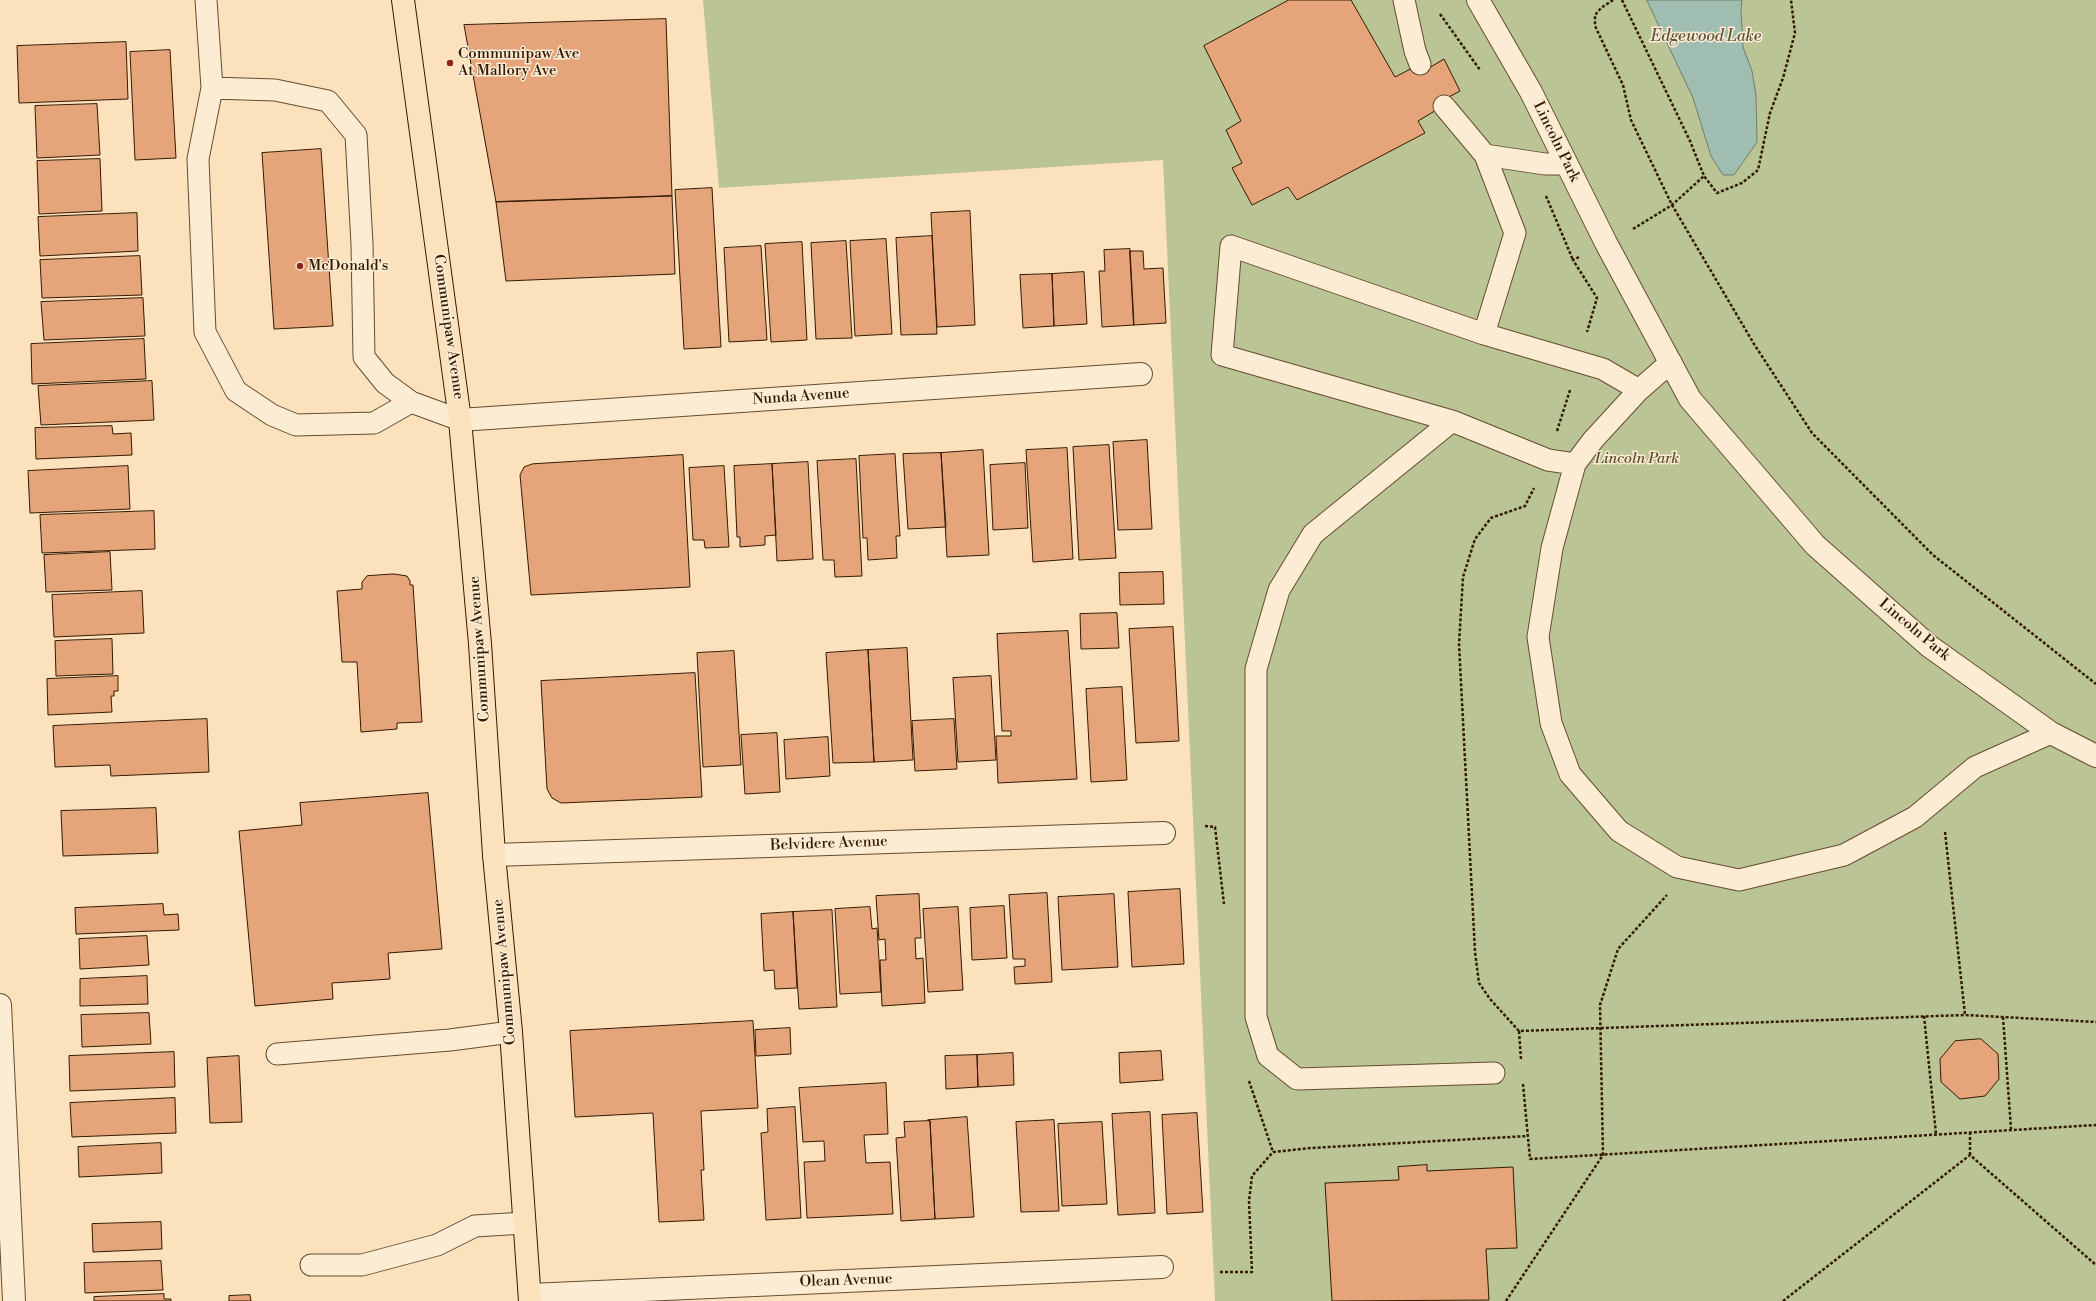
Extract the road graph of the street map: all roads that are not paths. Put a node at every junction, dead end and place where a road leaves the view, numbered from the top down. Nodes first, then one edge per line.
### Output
1 (206, 0) edge
2 (403, 0) edge
3 (1404, 0) edge
4 (1478, 0) edge
5 (1420, 64) dead end
6 (212, 88) junction
7 (1444, 106) dead end
8 (1485, 155) junction
9 (1567, 164) junction
10 (1484, 334) junction
11 (1671, 362) junction
12 (1142, 374) dead end
13 (1639, 390) junction
14 (411, 402) junction
15 (460, 420) junction
16 (1452, 421) junction
17 (1575, 464) junction
18 (2051, 733) junction
19 (2096, 756) edge
20 (1164, 833) dead end
21 (494, 854) junction
22 (0, 1005) edge
23 (511, 1032) junction
24 (277, 1054) dead end
25 (1494, 1073) dead end
26 (524, 1223) junction
27 (310, 1265) dead end
28 (1162, 1267) dead end
29 (530, 1298) edge
30 (14, 1301) edge

1 - 6 lane
2 - 15 main road, Communipaw Avenue
3 - 5 lane
4 - 9 street, Lincoln Park
6 - 14 lane
6 - 14 lane
7 - 8 lane
8 - 9 lane
8 - 10 lane
9 - 11 street, Lincoln Park
10 - 13 lane
10 - 16 lane
11 - 13 lane
11 - 18 street, Lincoln Park
12 - 15 street, Nunda Avenue
13 - 17 lane
14 - 15 lane
15 - 21 main road, Communipaw Avenue
16 - 17 lane
16 - 25 lane
17 - 18 lane
18 - 19 street, Lincoln Park
20 - 21 street, Belvidere Avenue
21 - 23 main road, Communipaw Avenue
22 - 30 street
23 - 24 lane
23 - 26 main road, Communipaw Avenue
26 - 27 lane
26 - 29 main road, Communipaw Avenue
28 - 29 street, Olean Avenue

